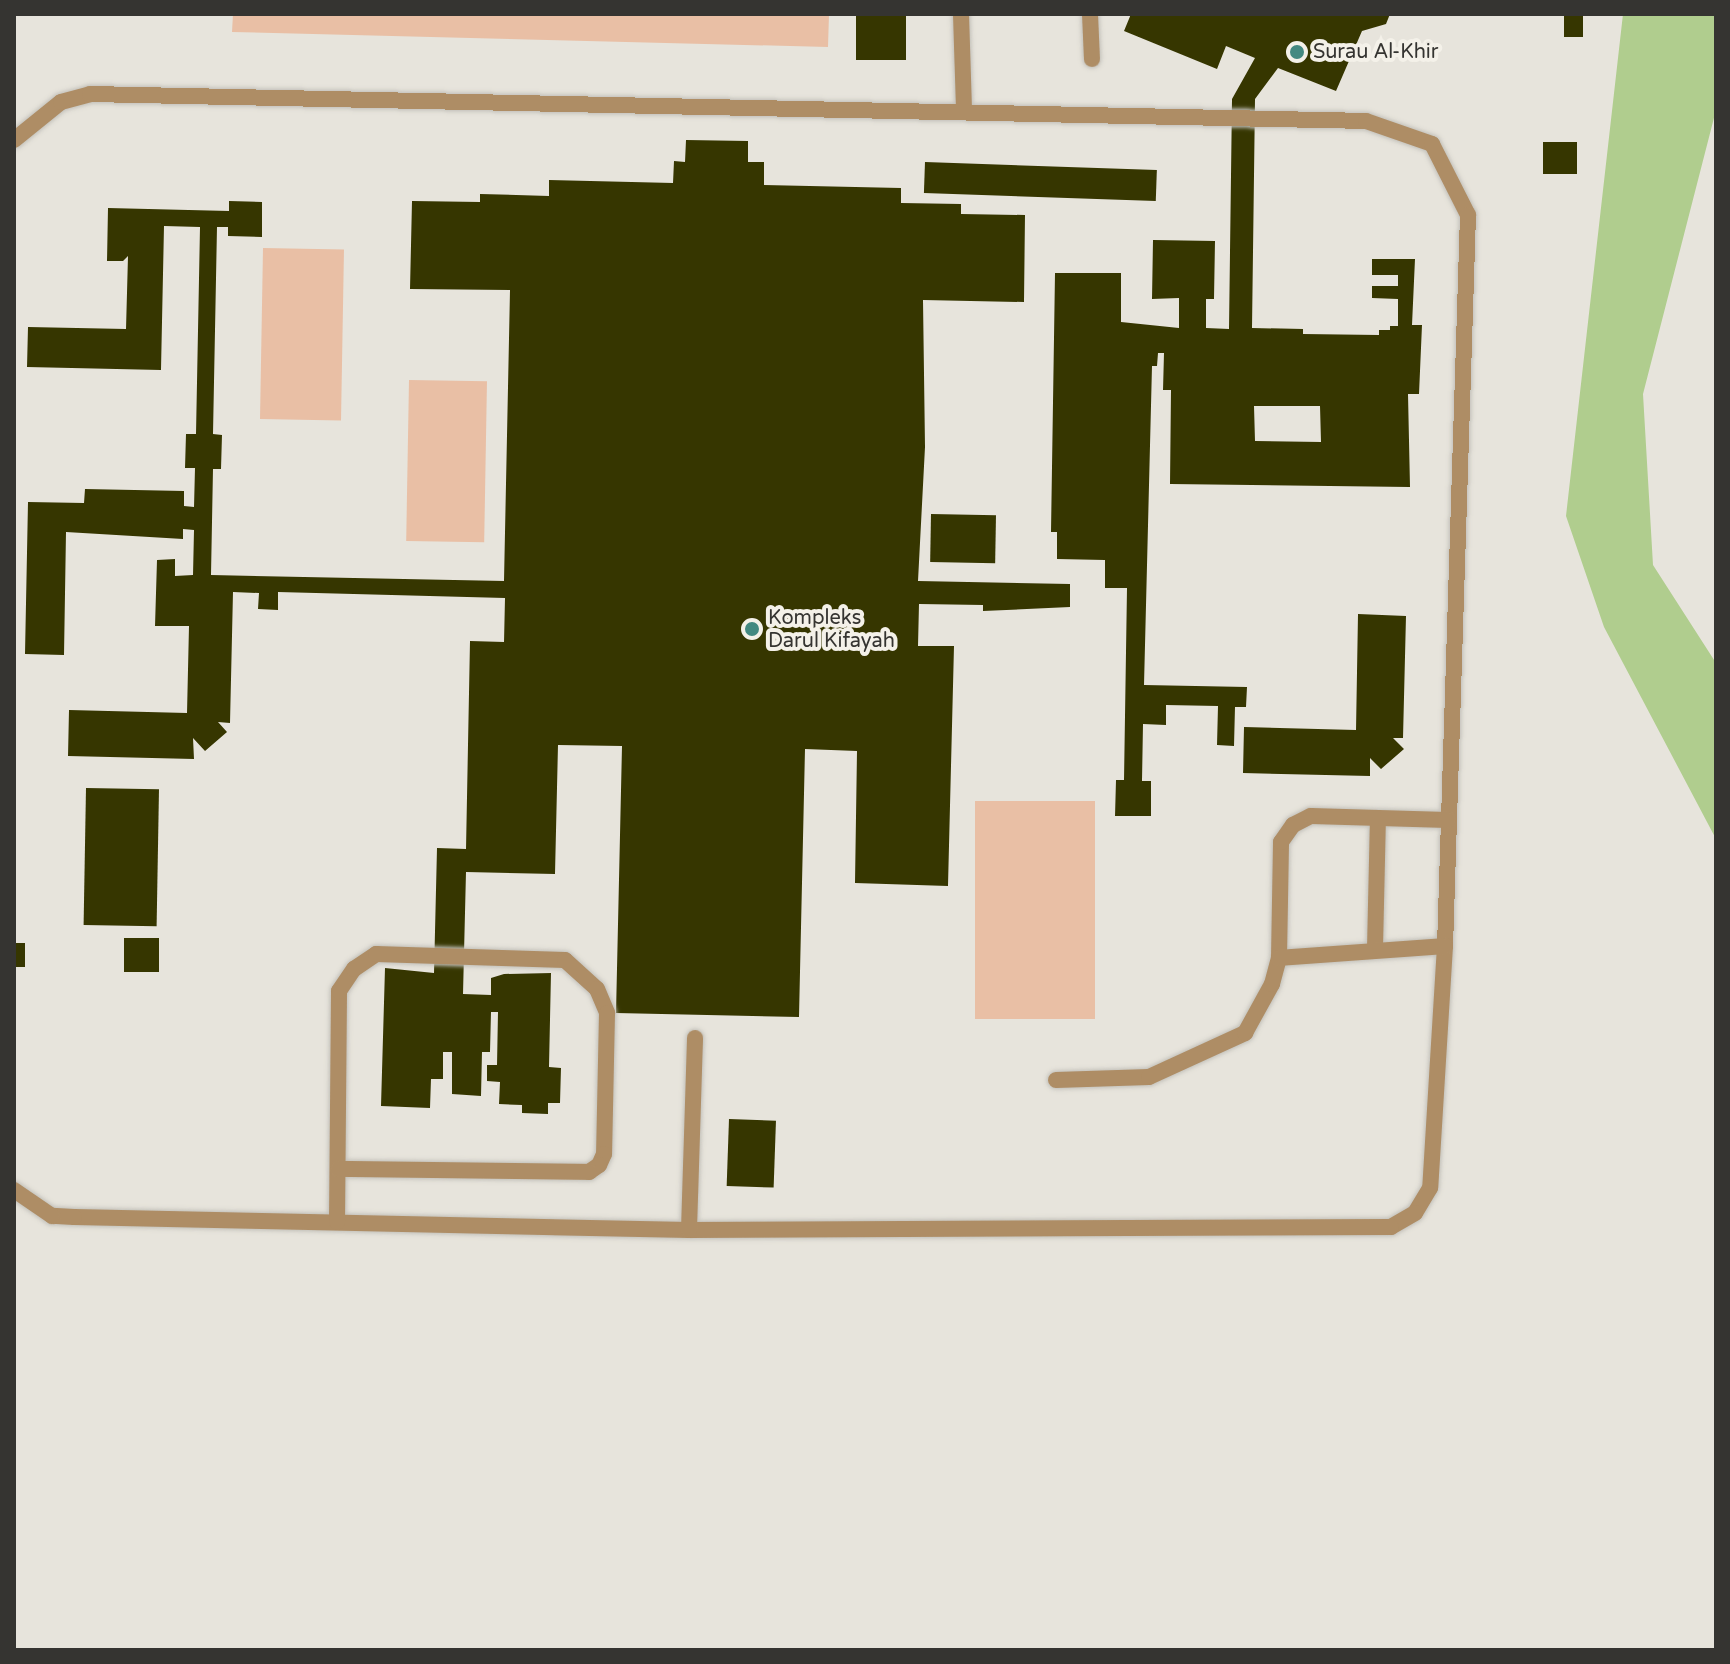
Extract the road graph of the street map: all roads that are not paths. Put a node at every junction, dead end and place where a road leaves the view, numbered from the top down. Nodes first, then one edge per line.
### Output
1 (961, 14) edge
2 (1090, 14) edge
3 (1092, 59) dead end
4 (964, 110) junction
5 (14, 140) edge
6 (1378, 818) junction
7 (1448, 820) junction
8 (1445, 946) junction
9 (1375, 948) junction
10 (1279, 958) junction
11 (695, 1038) dead end
12 (1056, 1080) dead end
13 (338, 1169) junction
14 (14, 1190) edge
15 (337, 1222) junction
16 (689, 1230) junction

1 - 4 lane
2 - 3 lane
4 - 5 lane
4 - 7 lane
6 - 7 lane
6 - 9 lane
6 - 10 lane
7 - 8 lane
8 - 9 lane
8 - 16 lane
9 - 10 lane
10 - 12 lane
11 - 16 lane
13 - 13 lane
13 - 15 lane
14 - 15 lane
15 - 16 lane

